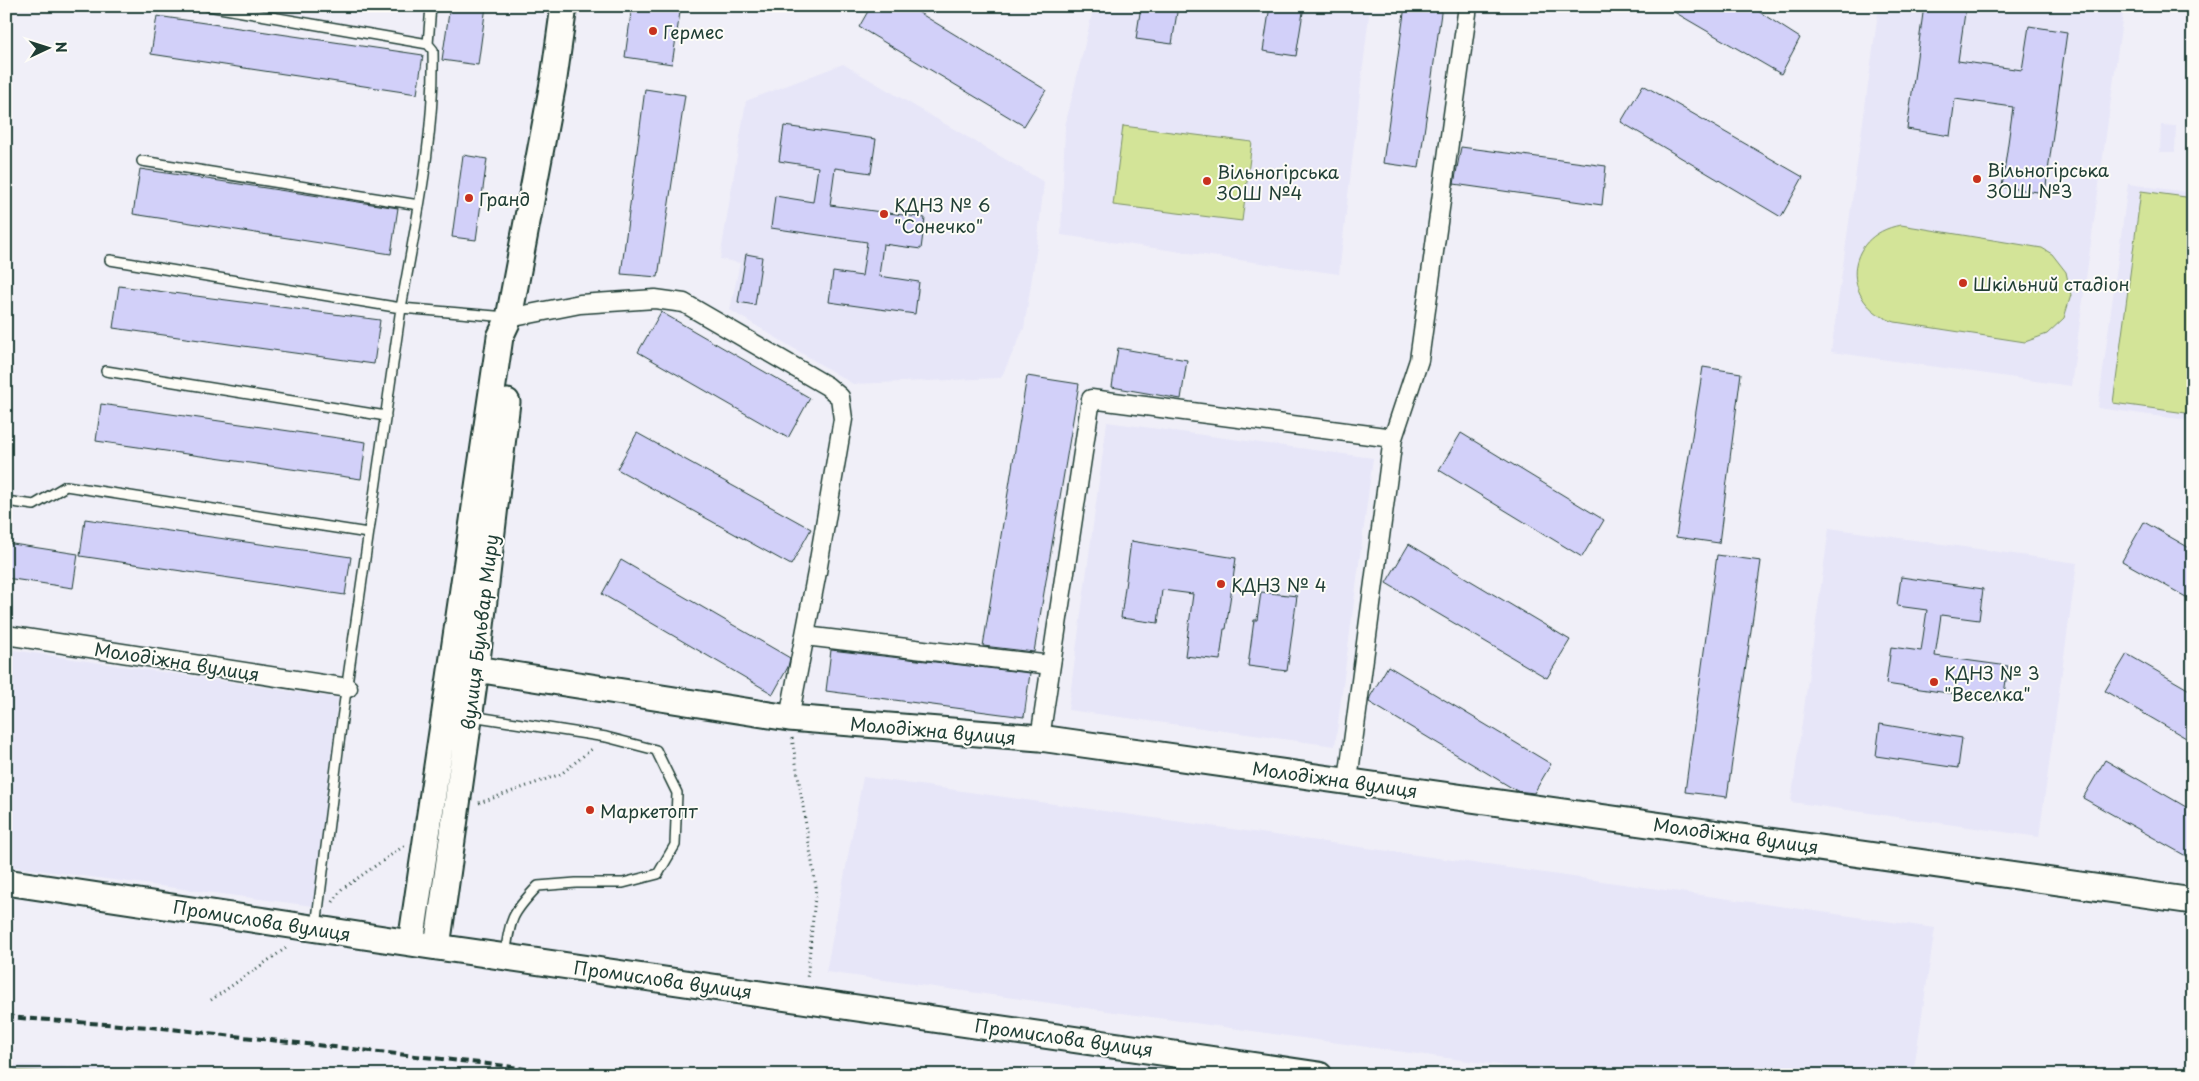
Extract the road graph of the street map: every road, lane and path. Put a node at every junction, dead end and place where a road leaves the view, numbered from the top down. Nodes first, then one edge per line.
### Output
1 (208, 6) edge
2 (432, 6) edge
3 (564, 6) edge
4 (1468, 6) edge
5 (428, 44) junction
6 (142, 161) dead end
7 (419, 205) junction
8 (110, 260) dead end
9 (401, 308) junction
10 (509, 318) junction
11 (106, 371) dead end
12 (386, 416) junction
13 (1393, 438) junction
14 (6, 501) edge
15 (368, 533) junction
16 (6, 635) edge
17 (805, 636) junction
18 (1052, 665) junction
19 (476, 669) junction
20 (348, 688) junction
21 (468, 715) junction
22 (789, 718) junction
23 (1040, 738) junction
24 (1348, 780) junction
25 (6, 882) edge
26 (2193, 900) edge
27 (316, 928) junction
28 (411, 943) junction
29 (437, 948) junction
30 (505, 957) junction
31 (805, 999) junction
32 (211, 1000) dead end
33 (1319, 1075) edge

1 - 5 lane
2 - 5 lane
3 - 10 street, вулиця Бульвар Миру
4 - 13 street
5 - 7 lane
6 - 7 lane
7 - 9 lane
8 - 9 lane
9 - 10 lane
9 - 12 lane
10 - 17 street
10 - 19 street, вулиця Бульвар Миру
10 - 28 street, вулиця Бульвар Миру
11 - 12 lane
12 - 15 lane
13 - 18 street
13 - 24 street
14 - 15 lane
15 - 20 lane
16 - 20 street, Молодіжна вулиця
17 - 18 street
17 - 22 street
18 - 23 street
19 - 21 street, вулиця Бульвар Миру
19 - 22 street, Молодіжна вулиця
20 - 27 lane
21 - 29 street, вулиця Бульвар Миру
21 - 30 lane
22 - 23 street, Молодіжна вулиця
22 - 31 path
23 - 24 street, Молодіжна вулиця
24 - 26 street, Молодіжна вулиця
25 - 27 street, Промислова вулиця
27 - 28 street, Промислова вулиця
27 - 32 path
28 - 29 street, Промислова вулиця
29 - 30 street, Промислова вулиця
30 - 31 street, Промислова вулиця
31 - 33 street, Промислова вулиця

